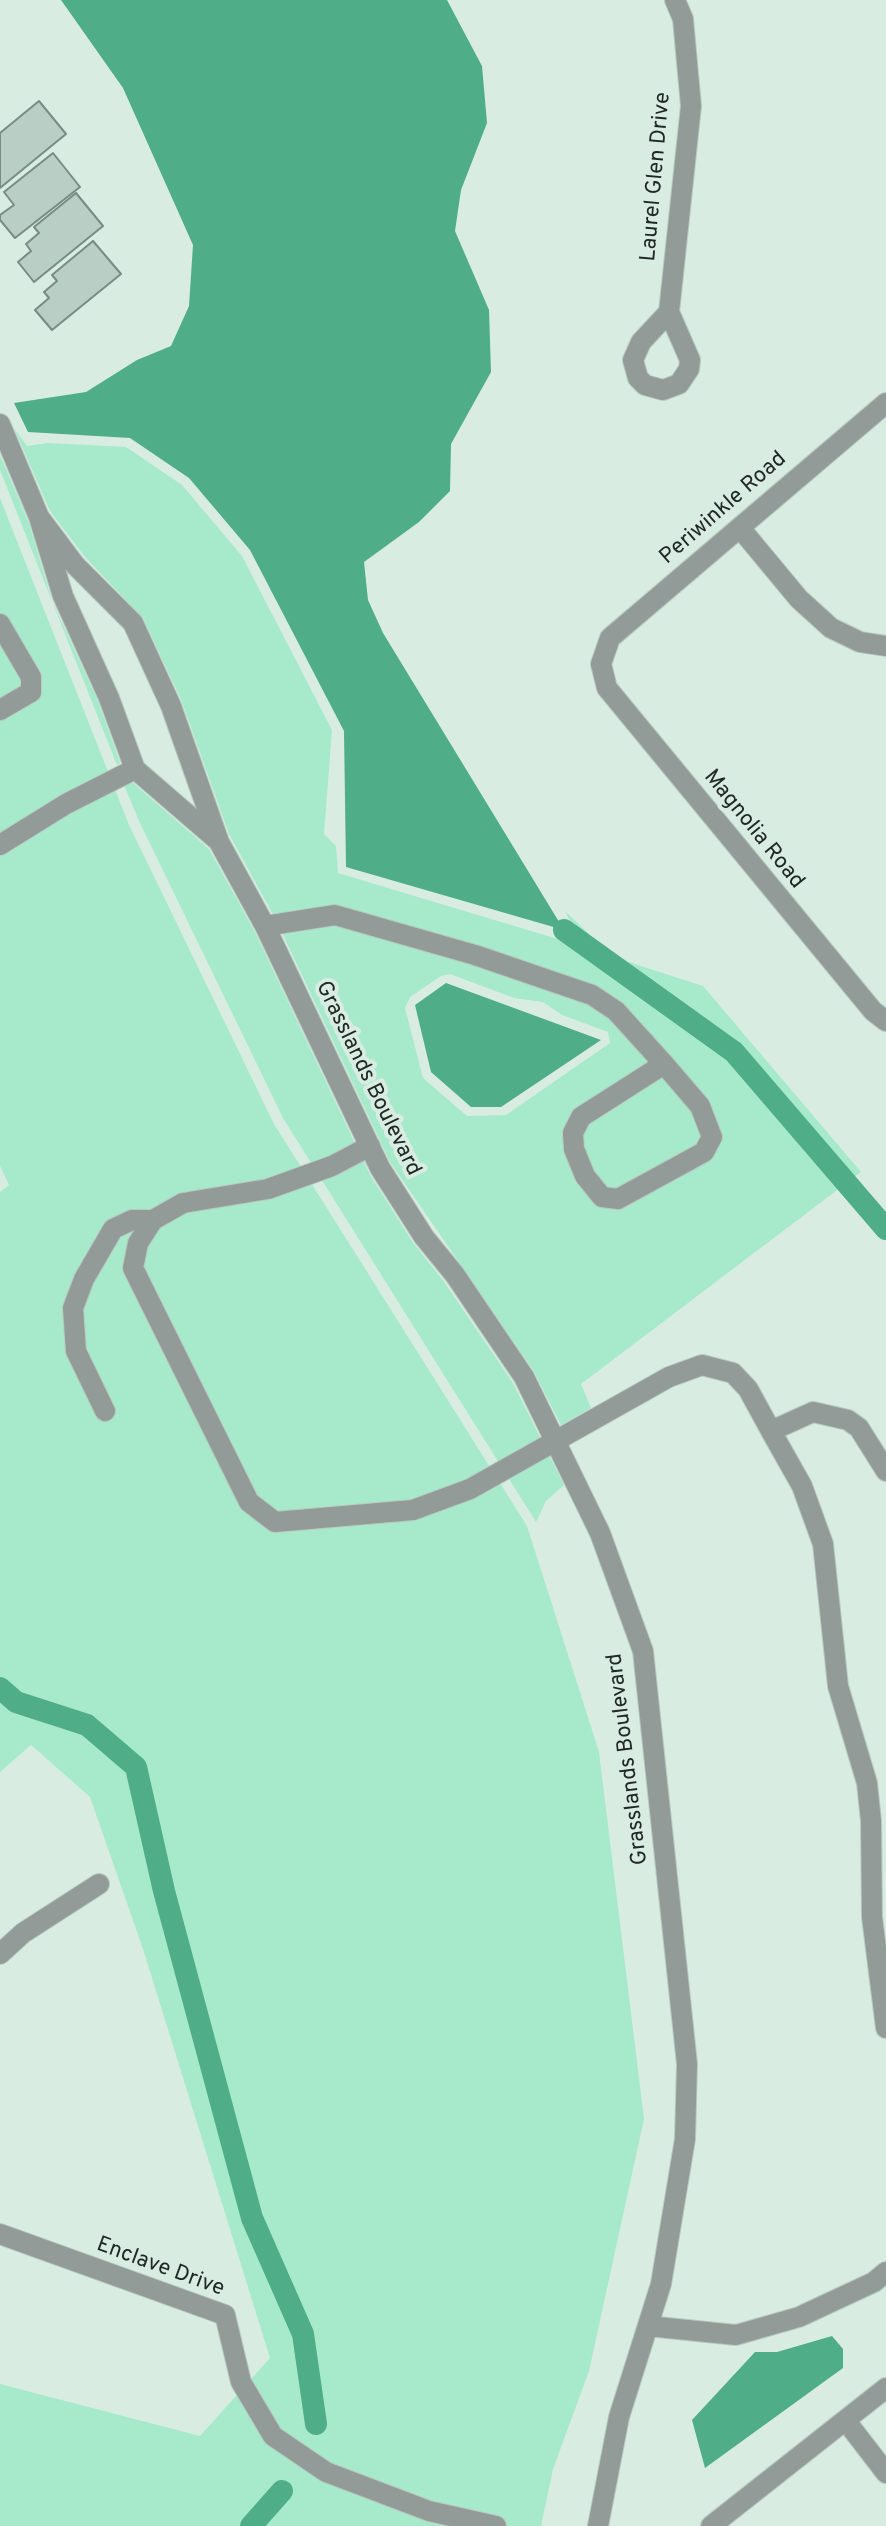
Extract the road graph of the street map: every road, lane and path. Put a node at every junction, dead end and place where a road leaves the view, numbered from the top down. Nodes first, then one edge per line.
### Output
1 (675, 0) edge
2 (669, 312) dead end
3 (886, 403) edge
4 (0, 424) edge
5 (39, 517) junction
6 (740, 528) junction
7 (0, 624) edge
8 (886, 646) edge
9 (602, 658) joint
10 (0, 710) edge
11 (135, 769) junction
12 (219, 842) junction
13 (0, 845) edge
14 (265, 926) junction
15 (886, 1021) edge
16 (664, 1064) junction
17 (370, 1146) junction
18 (153, 1220) junction
19 (105, 1411) dead end
20 (771, 1431) junction
21 (556, 1440) junction
22 (886, 1471) edge
23 (99, 1884) dead end
24 (0, 1954) edge
25 (886, 2028) edge
26 (0, 2234) edge
27 (886, 2272) edge
28 (648, 2326) junction
29 (886, 2388) edge
30 (846, 2421) junction
31 (886, 2473) edge
32 (496, 2526) edge
33 (598, 2526) edge
34 (711, 2526) edge

1 - 2 street, Laurel Glen Drive
3 - 6 street, Periwinkle Road
4 - 5 street, Grasslands Boulevard
5 - 11 street, Grasslands Boulevard
5 - 12 street, Grasslands Boulevard
6 - 8 street
6 - 9 street, Periwinkle Road
7 - 10 street
9 - 15 street, Magnolia Road
11 - 12 street, Grasslands Boulevard
11 - 13 street
12 - 14 street, Grasslands Boulevard
14 - 16 street
14 - 17 street, Grasslands Boulevard
16 - 16 street
17 - 18 street
17 - 21 street, Grasslands Boulevard
18 - 19 street
18 - 21 street
20 - 21 street
20 - 22 street
20 - 25 street
21 - 28 street, Grasslands Boulevard
23 - 24 street
26 - 32 street, Enclave Drive
27 - 28 street
28 - 33 street, Grasslands Boulevard
29 - 30 street
30 - 31 street
30 - 34 street

